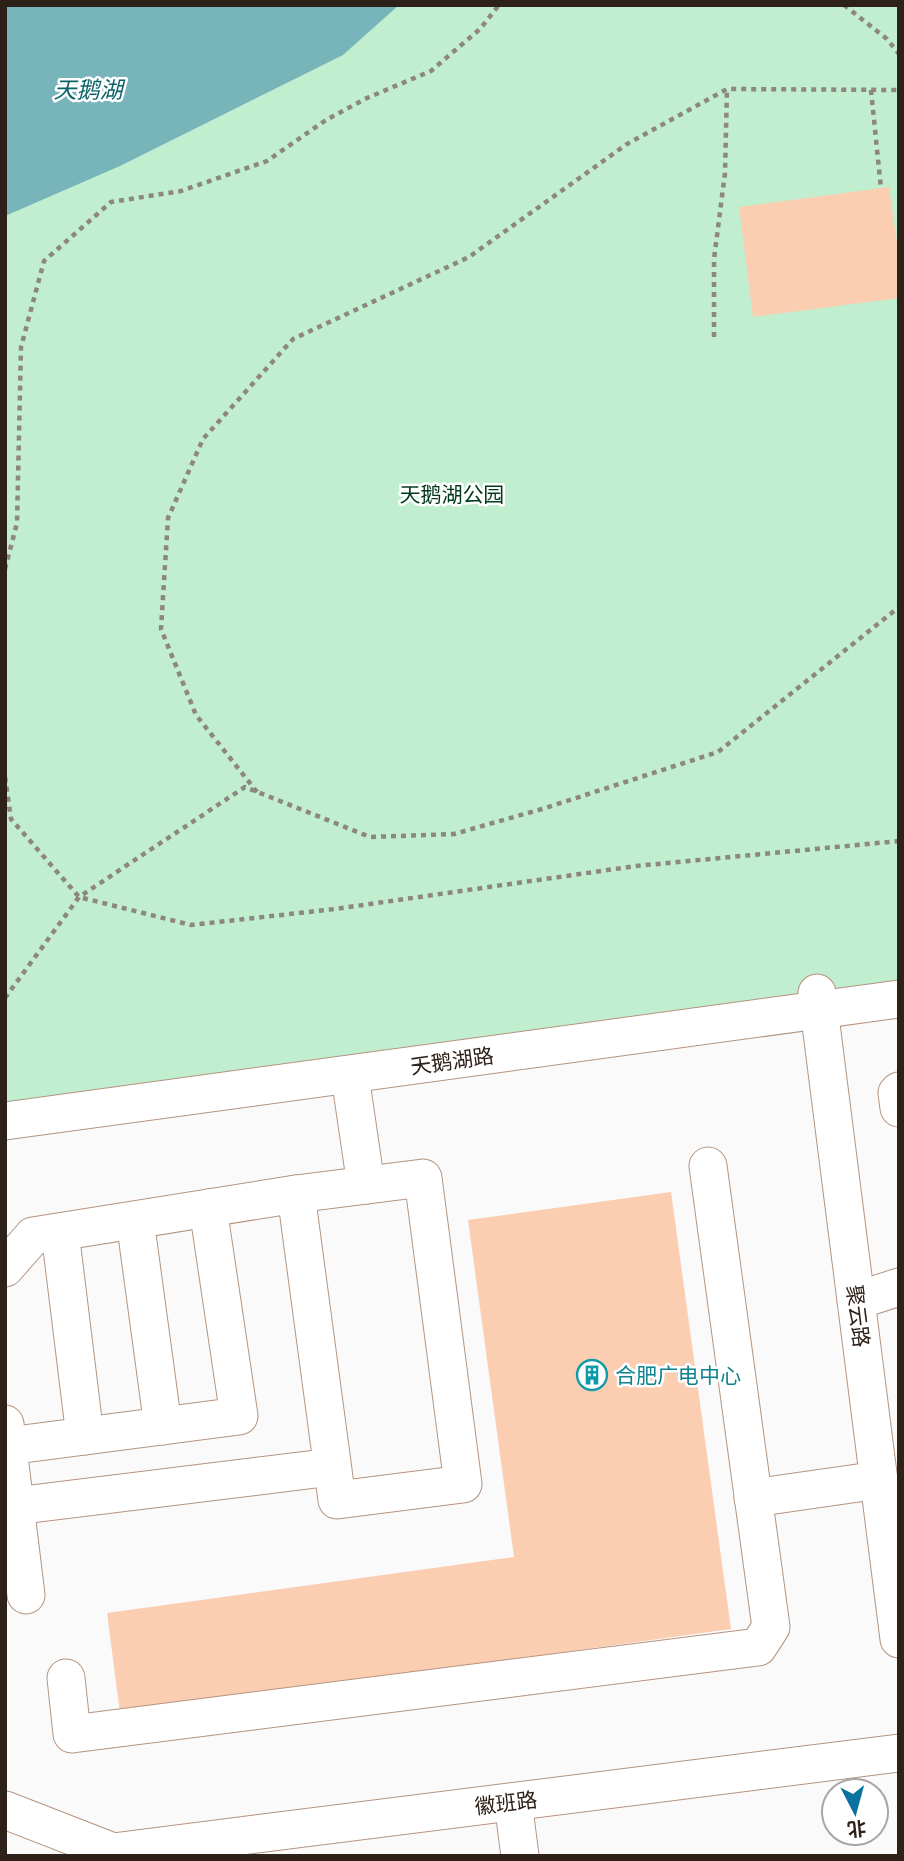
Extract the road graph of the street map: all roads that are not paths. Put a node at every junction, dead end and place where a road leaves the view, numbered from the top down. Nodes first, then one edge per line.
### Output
1 (899, 982) edge
2 (899, 999) edge
3 (817, 1001) junction
4 (351, 1076) junction
5 (899, 1091) edge
6 (5, 1104) edge
7 (899, 1108) edge
8 (5, 1121) edge
9 (708, 1166) dead end
10 (366, 1185) junction
11 (296, 1195) junction
12 (208, 1208) junction
13 (135, 1220) junction
14 (60, 1232) junction
15 (5, 1268) edge
16 (899, 1287) edge
17 (856, 1301) junction
18 (163, 1426) junction
19 (7, 1435) edge
20 (85, 1436) junction
21 (332, 1466) junction
22 (878, 1480) junction
23 (753, 1498) junction
24 (15, 1506) junction
25 (26, 1595) dead end
26 (899, 1639) edge
27 (66, 1678) dead end
28 (899, 1753) edge
29 (513, 1802) junction
30 (5, 1810) edge
31 (240, 1846) edge
32 (111, 1854) edge
33 (520, 1856) edge

1 - 3 street, 天鹅湖路
2 - 3 street, 天鹅湖路
3 - 4 street, 天鹅湖路
3 - 6 street, 天鹅湖路
3 - 17 street, 聚云路
4 - 8 street, 天鹅湖路
4 - 10 street
5 - 7 street
9 - 23 street
10 - 11 street
10 - 21 street
11 - 12 street
11 - 21 street
12 - 13 street
12 - 18 street
13 - 14 street
13 - 18 street
14 - 15 street
14 - 20 street
16 - 17 street
17 - 22 street, 聚云路
18 - 20 street
19 - 20 street
19 - 24 street
21 - 24 street
22 - 23 street
22 - 26 street, 聚云路
23 - 27 street
24 - 25 street
28 - 29 street, 徽班路
29 - 31 street, 徽班路
29 - 33 street
30 - 32 street, 徽班路
31 - 32 street, 徽班路

